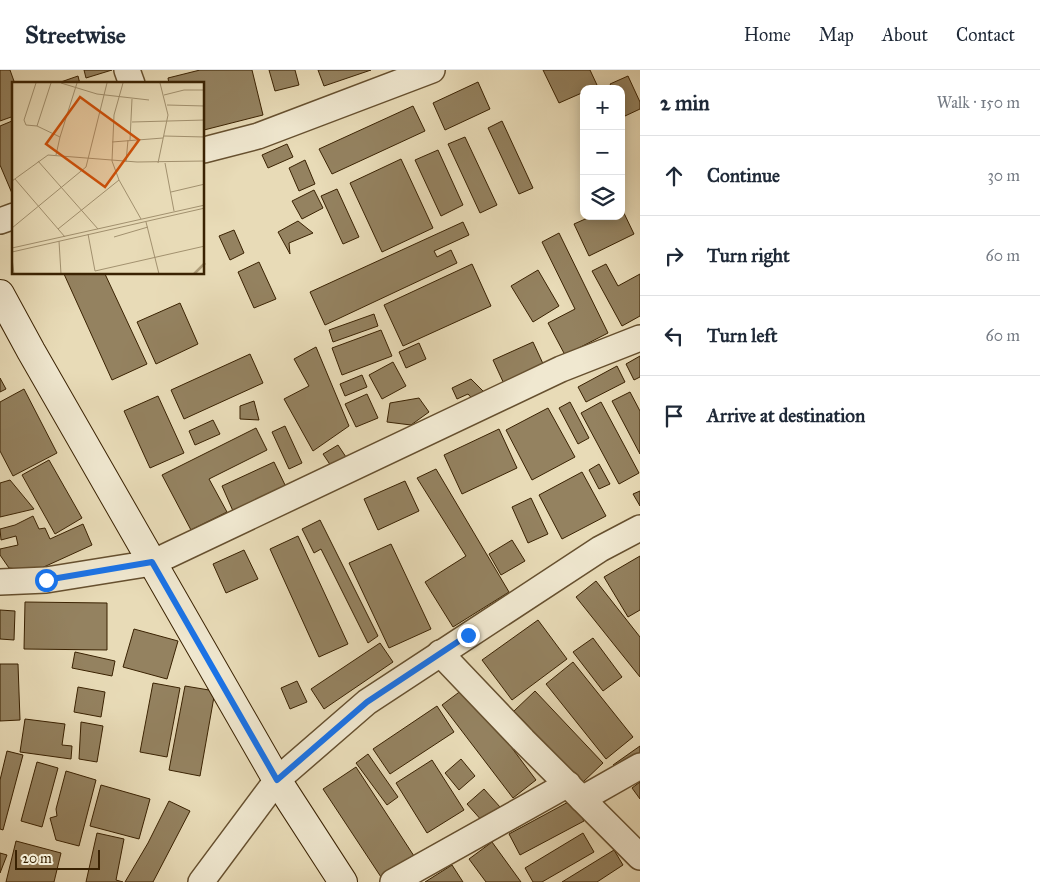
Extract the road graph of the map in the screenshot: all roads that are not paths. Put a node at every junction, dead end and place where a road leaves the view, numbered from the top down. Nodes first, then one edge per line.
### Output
1 (127, 70) edge
2 (432, 70) edge
3 (131, 82) edge
4 (205, 150) edge
5 (12, 217) edge
6 (0, 222) edge
7 (0, 294) edge
8 (640, 338) edge
9 (640, 528) edge
10 (152, 562) junction
11 (0, 582) edge
12 (440, 653) junction
13 (640, 766) edge
14 (277, 780) junction
15 (575, 791) junction
16 (640, 857) edge
17 (202, 882) edge
18 (343, 882) edge
19 (393, 882) edge

1 - 3 street
2 - 4 street
5 - 6 street
7 - 10 street
8 - 10 street
9 - 12 street
10 - 11 street
10 - 14 street
12 - 14 street
12 - 15 street
13 - 15 street
14 - 17 street
14 - 18 street
15 - 16 street
15 - 19 street

